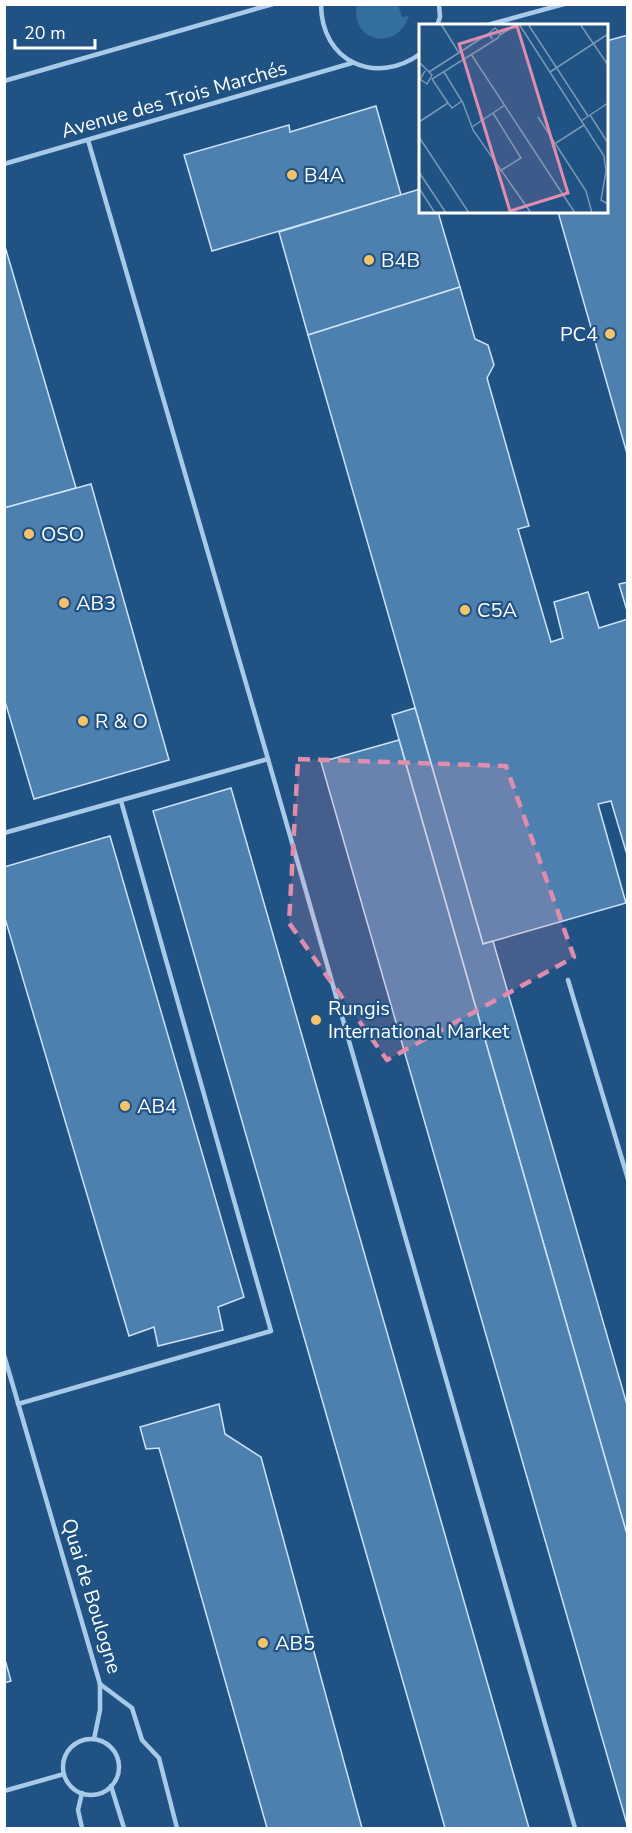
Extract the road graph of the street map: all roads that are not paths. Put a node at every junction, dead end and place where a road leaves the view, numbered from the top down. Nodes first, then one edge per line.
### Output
1 (273, 4) edge
2 (321, 4) edge
3 (439, 4) edge
4 (564, 4) edge
5 (438, 24) edge
6 (491, 24) edge
7 (419, 55) edge
8 (352, 63) junction
9 (4, 81) edge
10 (88, 140) junction
11 (4, 164) edge
12 (268, 759) junction
13 (122, 801) junction
14 (4, 833) edge
15 (568, 980) dead end
16 (627, 1179) edge
17 (4, 1355) edge
18 (18, 1404) junction
19 (100, 1684) junction
20 (94, 1740) junction
21 (64, 1774) junction
22 (111, 1786) junction
23 (4, 1791) edge
24 (82, 1793) junction
25 (82, 1828) edge
26 (124, 1828) edge
27 (177, 1828) edge
28 (575, 1828) edge

1 - 9 lane
2 - 8 lane
3 - 5 lane
4 - 6 lane
7 - 8 lane
8 - 10 lane, Avenue des Trois Marchés
10 - 11 lane, Avenue des Trois Marchés
10 - 12 lane
12 - 13 lane
12 - 28 lane
13 - 14 lane
13 - 18 lane
15 - 16 lane
17 - 18 lane, Quai de Boulogne
18 - 19 lane, Quai de Boulogne
19 - 20 lane
19 - 27 lane, Quai de Boulogne
20 - 21 lane
20 - 22 lane
21 - 23 lane
21 - 24 lane
22 - 24 lane
22 - 26 lane
24 - 25 lane

